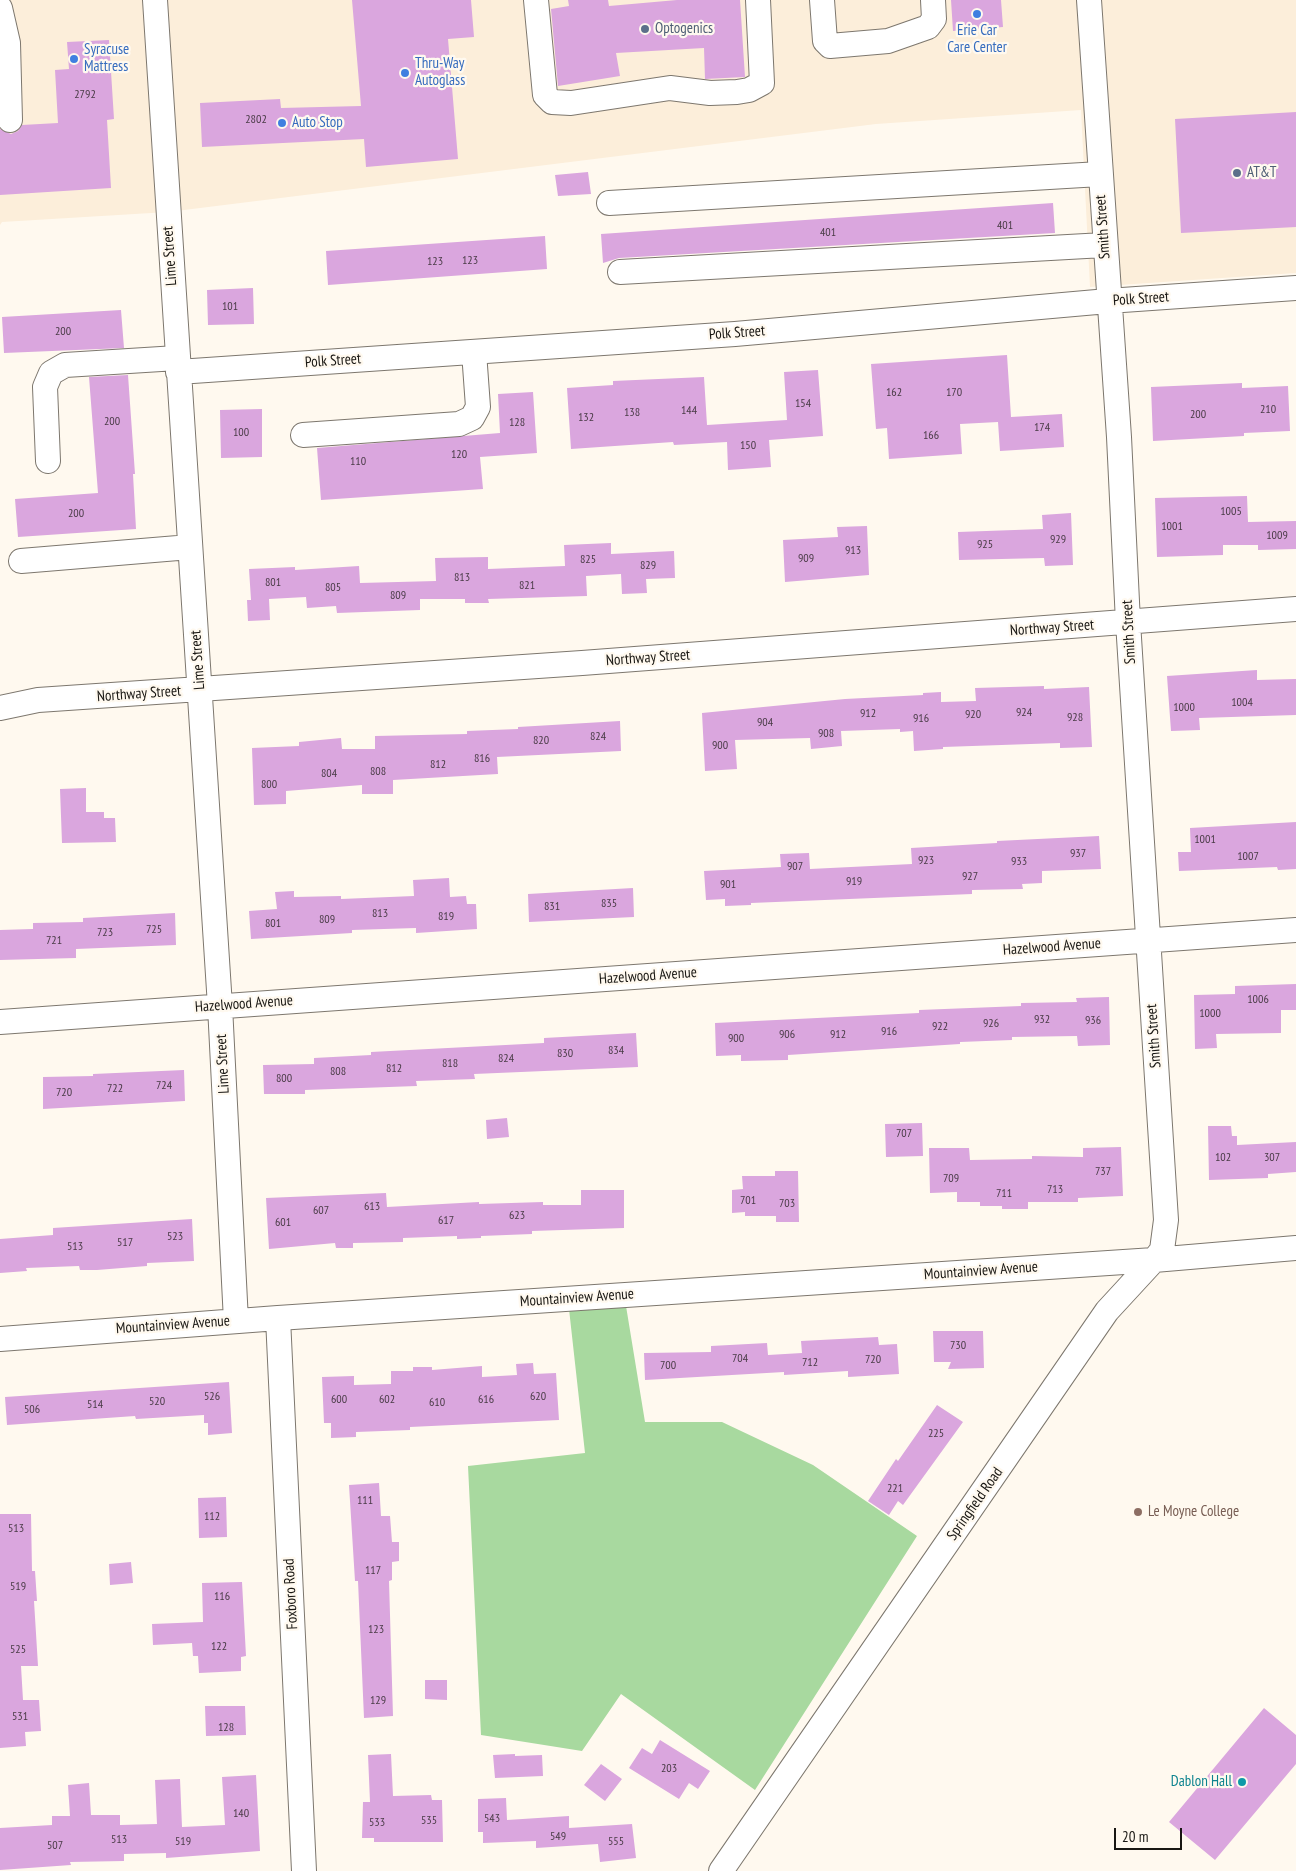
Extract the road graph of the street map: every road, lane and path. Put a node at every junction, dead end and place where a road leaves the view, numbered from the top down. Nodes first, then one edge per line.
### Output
1 (155, 0) edge
2 (536, 0) edge
3 (758, 0) edge
4 (822, 0) edge
5 (933, 0) edge
6 (1089, 0) edge
7 (0, 8) edge
8 (10, 120) dead end
9 (1100, 174) junction
10 (609, 203) dead end
11 (1104, 245) junction
12 (620, 272) dead end
13 (1296, 288) edge
14 (1108, 302) junction
15 (474, 352) junction
16 (177, 365) junction
17 (303, 435) dead end
18 (48, 461) dead end
19 (190, 547) junction
20 (22, 561) dead end
21 (1296, 609) edge
22 (1128, 622) junction
23 (200, 690) junction
24 (0, 708) edge
25 (1296, 930) edge
26 (1148, 940) junction
27 (220, 1006) junction
28 (0, 1022) edge
29 (1296, 1248) edge
30 (1154, 1260) junction
31 (278, 1318) junction
32 (236, 1321) junction
33 (0, 1339) edge
34 (304, 1871) edge
35 (721, 1871) edge

1 - 16 street, Lime Street
2 - 3 street
4 - 5 street
6 - 9 street, Smith Street
7 - 8 street
9 - 10 street
9 - 11 street, Smith Street
11 - 12 street
11 - 14 street, Smith Street
13 - 14 street, Polk Street
14 - 15 street, Polk Street
14 - 22 street, Smith Street
15 - 16 street, Polk Street
15 - 17 street
16 - 18 street, Polk Street
16 - 19 street, Lime Street
19 - 20 street
19 - 23 street, Lime Street
21 - 22 street, Northway Street
22 - 23 street, Northway Street
22 - 26 street, Smith Street
23 - 24 street, Northway Street
23 - 27 street, Lime Street
25 - 26 street, Hazelwood Avenue
26 - 27 street, Hazelwood Avenue
26 - 30 street, Smith Street
27 - 28 street, Hazelwood Avenue
27 - 32 street, Lime Street
29 - 30 street
30 - 31 street, Mountainview Avenue
30 - 35 street, Springfield Road
31 - 32 street, Mountainview Avenue
31 - 34 street, Foxboro Road
32 - 33 street, Mountainview Avenue

